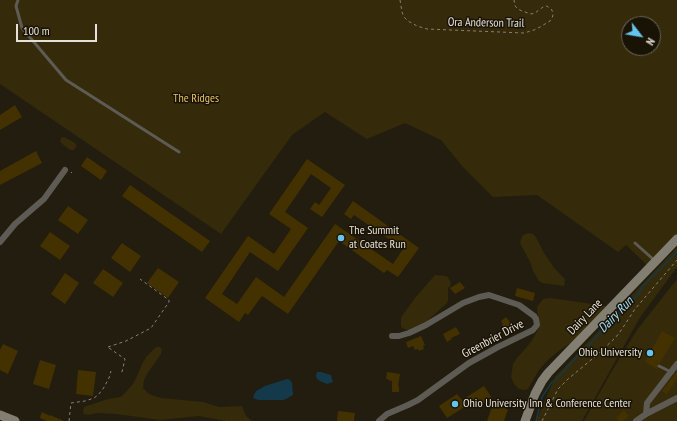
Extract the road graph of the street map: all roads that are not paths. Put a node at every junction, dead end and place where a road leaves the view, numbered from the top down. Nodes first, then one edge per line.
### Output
1 (18, 0) edge
2 (179, 152) dead end
3 (65, 170) dead end
4 (677, 239) edge
5 (0, 242) edge
6 (635, 243) dead end
7 (655, 261) junction
8 (392, 336) dead end
9 (677, 364) edge
10 (659, 366) dead end
11 (671, 372) junction
12 (677, 398) edge
13 (646, 414) junction
14 (0, 415) edge
15 (15, 421) edge
16 (379, 421) edge
17 (525, 421) edge
18 (636, 421) edge

1 - 2 lane
3 - 5 street
4 - 7 street, Dairy Lane
6 - 7 lane
7 - 17 street, Dairy Lane
8 - 16 street, Greenbrier Drive
9 - 11 street
10 - 11 lane
11 - 13 street
12 - 13 street
13 - 18 street
14 - 15 street

